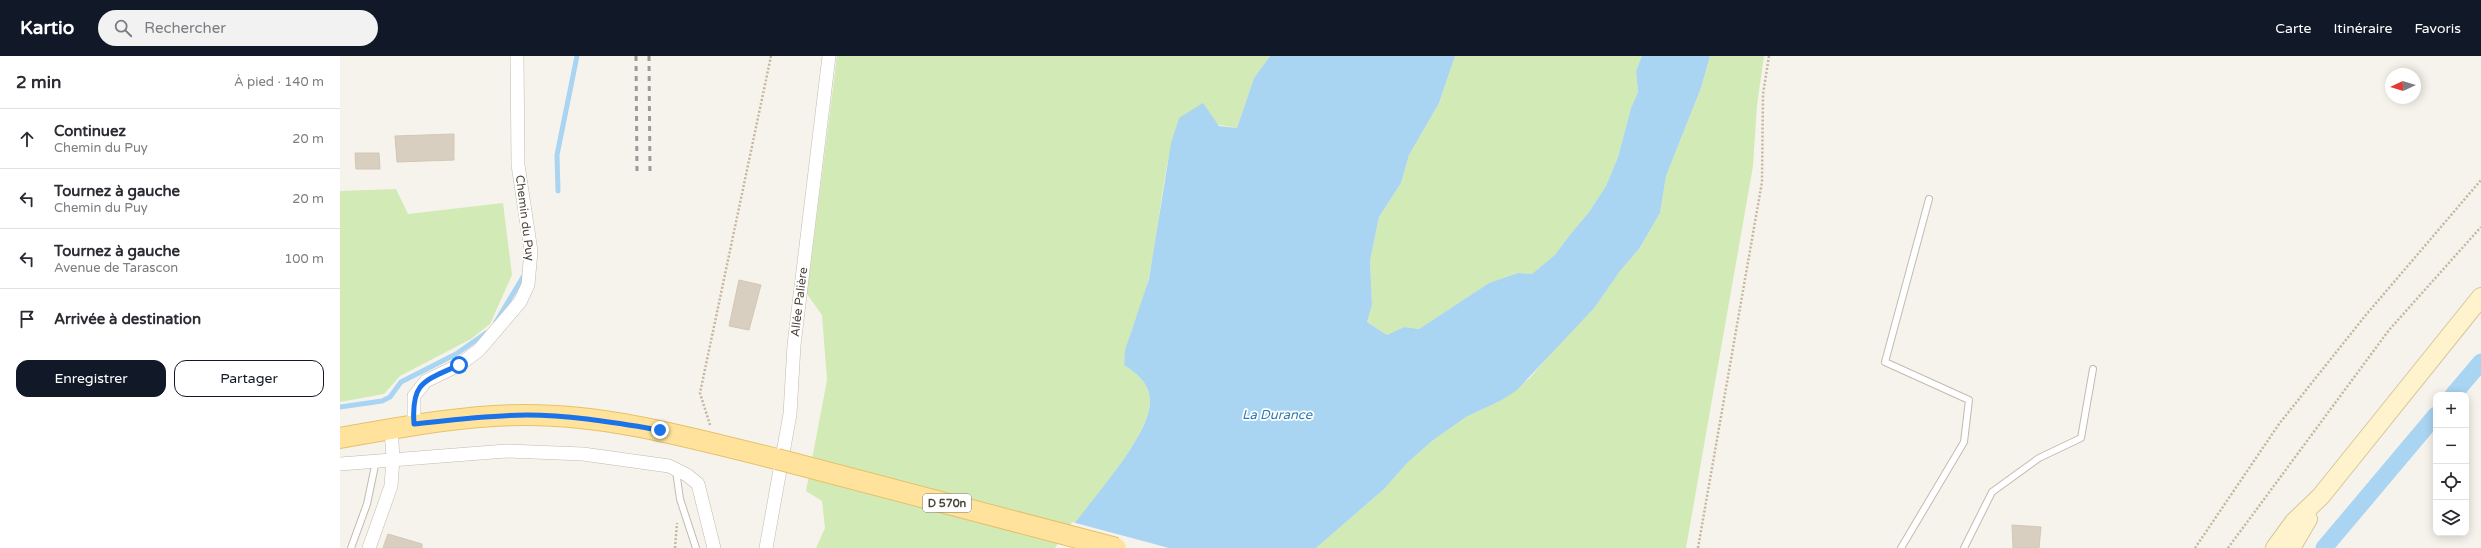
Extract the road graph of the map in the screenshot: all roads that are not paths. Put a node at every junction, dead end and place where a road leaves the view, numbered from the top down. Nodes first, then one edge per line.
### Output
1 (517, 56) edge
2 (829, 56) edge
3 (1929, 199) dead end
4 (2481, 297) edge
5 (2094, 369) dead end
6 (414, 424) junction
7 (391, 429) junction
8 (340, 438) edge
9 (393, 458) junction
10 (376, 461) junction
11 (340, 464) edge
12 (676, 470) junction
13 (2321, 496) junction
14 (350, 548) edge
15 (369, 548) edge
16 (696, 548) edge
17 (714, 548) edge
18 (766, 548) edge
19 (1116, 548) edge
20 (1901, 548) edge
21 (1964, 548) edge
22 (2275, 548) edge
23 (2291, 548) edge

1 - 6 street, Chemin du Puy
2 - 18 street, Allée Palière
3 - 20 lane
4 - 13 main road
5 - 21 lane
6 - 7 main road
6 - 19 main road, D 570n, bridge
7 - 8 main road
7 - 9 street
9 - 10 street
9 - 12 street
9 - 15 street
10 - 11 street
10 - 14 lane
12 - 16 lane
12 - 17 street
13 - 22 main road
13 - 23 main road

